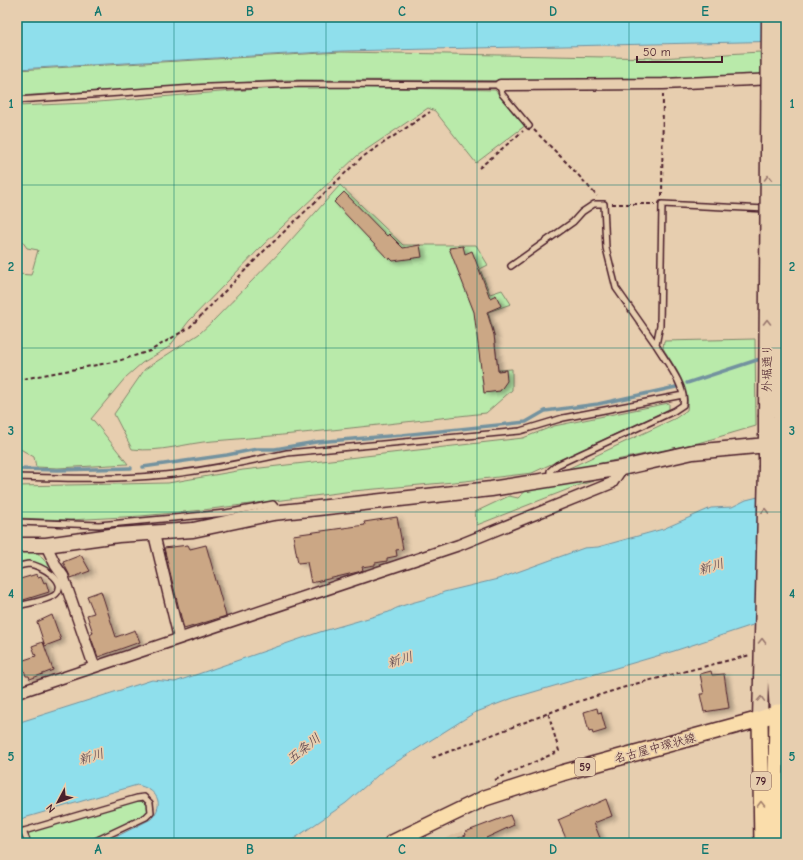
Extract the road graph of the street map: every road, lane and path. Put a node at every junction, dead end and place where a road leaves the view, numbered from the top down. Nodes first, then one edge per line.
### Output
1 (769, 17) edge
2 (782, 17) edge
3 (786, 78) edge
4 (663, 84) junction
5 (500, 85) junction
6 (17, 100) edge
7 (430, 112) dead end
8 (529, 126) junction
9 (479, 168) dead end
10 (604, 204) junction
11 (662, 204) junction
12 (786, 208) edge
13 (511, 266) dead end
14 (656, 344) junction
15 (17, 380) edge
16 (683, 395) junction
17 (773, 415) junction
18 (782, 435) edge
19 (767, 445) junction
20 (772, 465) junction
21 (622, 468) junction
22 (17, 477) edge
23 (550, 480) junction
24 (280, 513) junction
25 (17, 522) edge
26 (154, 534) junction
27 (17, 545) edge
28 (46, 545) junction
29 (17, 566) edge
30 (58, 574) junction
31 (17, 606) edge
32 (179, 638) junction
33 (756, 654) dead end
34 (94, 666) junction
35 (768, 680) junction
36 (17, 693) edge
37 (782, 711) edge
38 (548, 712) junction
39 (760, 719) junction
40 (432, 758) dead end
41 (494, 781) dead end
42 (23, 831) junction
43 (17, 833) edge
44 (28, 843) edge
45 (91, 843) edge
46 (392, 843) edge
47 (762, 843) edge
48 (775, 843) edge

17 -> 1 main road, 外堀通り, bridge
2 - 17 main road, 外堀通り, bridge
3 - 4 street
4 - 5 street
4 - 11 path
5 - 6 lane
5 - 8 lane
7 - 15 path
8 - 9 path
8 - 10 path
10 - 11 path
10 - 13 lane
10 - 14 lane
11 - 12 lane
11 - 14 lane
14 - 16 lane
16 - 22 lane
16 - 23 lane
17 - 18 main road, 外堀通り
17 - 19 main road, 外堀通り
18 - 19 main road
18 - 20 main road, 外堀通り
19 - 20 main road, 外堀通り
19 - 21 main road
20 - 35 main road, 外堀通り, bridge
21 - 23 main road
21 - 32 street
23 - 24 main road
24 - 25 lane
24 - 26 main road
26 - 28 main road
26 - 32 street
27 - 28 main road
28 - 30 street
29 - 30 lane
30 - 31 lane
30 - 34 street
32 - 34 street
33 - 38 path
34 - 36 street
35 - 37 main road, 外堀通り
39 -> 35 main road, 外堀通り
37 - 39 main road, 名古屋中環状線 / 59
37 - 48 main road, 79
38 - 40 path
38 - 41 path
39 - 46 main road, 名古屋中環状線 / 59
47 -> 39 main road, 79
42 - 43 lane
42 - 44 lane
42 - 45 lane

